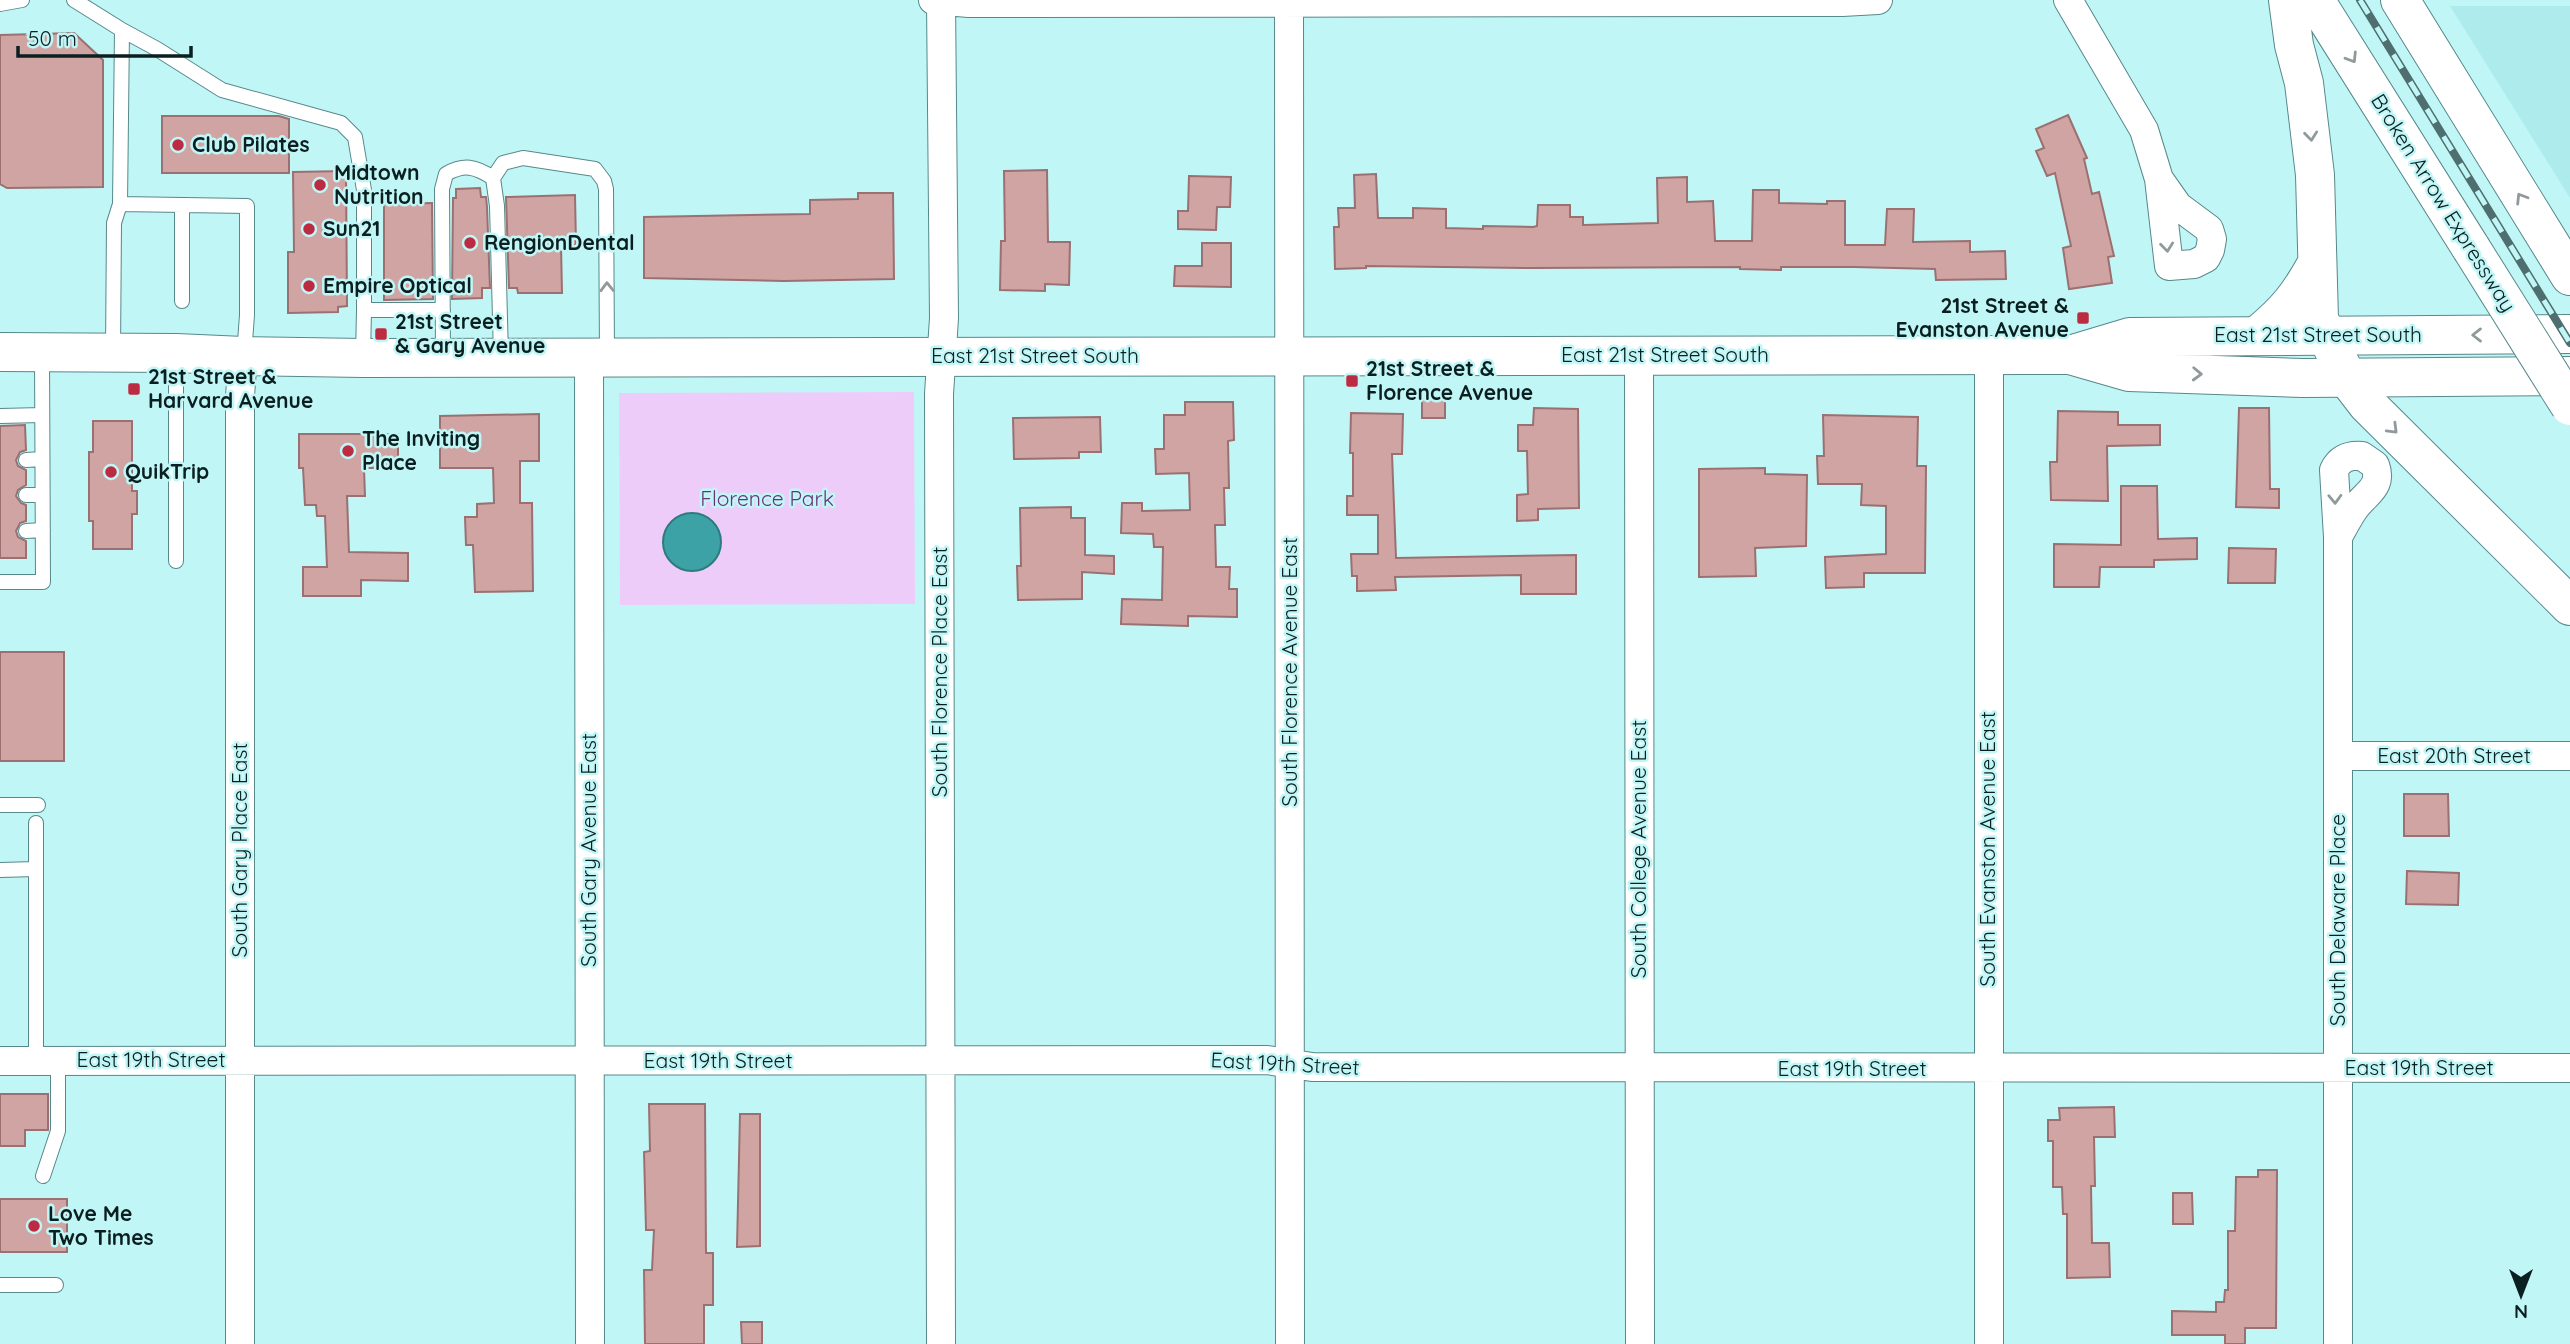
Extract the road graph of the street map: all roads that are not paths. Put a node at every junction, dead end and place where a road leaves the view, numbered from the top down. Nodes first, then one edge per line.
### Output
1 (22, 0) edge
2 (74, 0) edge
3 (939, 0) edge
4 (1878, 0) edge
5 (2068, 0) edge
6 (2288, 0) edge
7 (2315, 0) edge
8 (2400, 0) edge
9 (1289, 1) edge
10 (0, 5) edge
11 (122, 30) junction
12 (493, 178) junction
13 (2159, 179) dead end
14 (120, 204) junction
15 (182, 205) junction
16 (2317, 263) junction
17 (2564, 266) edge
18 (182, 301) dead end
19 (364, 310) junction
20 (443, 310) junction
21 (2570, 334) edge
22 (2258, 335) junction
23 (2325, 335) junction
24 (0, 352) edge
25 (113, 352) junction
26 (176, 352) junction
27 (42, 353) junction
28 (1289, 354) junction
29 (1639, 354) junction
30 (1989, 355) junction
31 (2070, 355) junction
32 (243, 356) junction
33 (501, 356) junction
34 (598, 356) junction
35 (942, 356) junction
36 (363, 358) junction
37 (443, 358) junction
38 (2570, 376) edge
39 (2347, 378) junction
40 (2570, 406) edge
41 (42, 415) junction
42 (0, 416) edge
43 (42, 459) junction
44 (26, 460) dead end
45 (26, 495) dead end
46 (42, 495) junction
47 (43, 530) junction
48 (26, 531) dead end
49 (2338, 537) dead end
50 (176, 561) dead end
51 (0, 582) edge
52 (2570, 606) edge
53 (2338, 756) junction
54 (2570, 756) edge
55 (0, 805) edge
56 (38, 805) dead end
57 (36, 823) dead end
58 (36, 869) junction
59 (0, 870) edge
60 (47, 1060) junction
61 (239, 1060) junction
62 (0, 1061) edge
63 (941, 1061) junction
64 (589, 1062) junction
65 (1289, 1063) junction
66 (1639, 1068) junction
67 (2338, 1068) junction
68 (2570, 1068) edge
69 (1988, 1069) junction
70 (43, 1176) dead end
71 (0, 1285) edge
72 (56, 1285) dead end
73 (240, 1344) edge
74 (590, 1344) edge
75 (941, 1344) edge
76 (1290, 1344) edge
77 (1640, 1344) edge
78 (1989, 1344) edge
79 (2339, 1344) edge

1 - 10 lane
2 - 11 lane
3 - 9 street
3 - 35 street, South Florence Place East
4 - 9 street
5 - 13 street
6 -> 16 main road
7 -> 40 main road, Broken Arrow Expressway, bridge
17 -> 8 main road
9 - 28 street, South Florence Avenue East
11 - 14 lane
11 - 19 lane
12 - 20 lane
12 - 33 lane
34 -> 12 lane
14 - 15 lane
14 - 25 lane
15 - 18 lane
15 - 32 lane
16 - 22 main road
16 - 23 main road
19 - 20 lane
19 - 36 lane
20 - 37 lane
21 -> 23 main road, East 21st Street South
22 - 23 main road, East 21st Street South
22 - 31 main road, East 21st Street South
23 - 39 main road
24 - 27 main road, East 21st Street South
25 - 26 main road, East 21st Street South
25 - 27 main road, East 21st Street South
26 - 32 main road, East 21st Street South
26 - 50 lane
27 - 41 lane
28 - 29 main road, East 21st Street South
28 - 35 main road, East 21st Street South
28 - 65 street, South Florence Avenue East
29 - 30 main road, East 21st Street South
29 - 66 street, South College Avenue East
30 - 31 main road, East 21st Street South
30 - 69 street, South Evanston Avenue East
31 -> 39 main road, East 21st Street South
32 - 36 main road, East 21st Street South
32 - 61 street, South Gary Place East
33 - 34 main road, East 21st Street South
33 - 37 main road, East 21st Street South
34 - 35 main road, East 21st Street South
34 - 64 street, South Gary Avenue East
35 - 63 street, South Florence Place East
36 - 37 main road, East 21st Street South
38 - 39 main road, East 21st Street South
39 -> 52 main road
41 - 42 lane
41 - 43 lane
43 - 44 lane
43 - 46 lane
45 - 46 lane
46 - 47 lane
47 - 48 lane
47 - 51 lane
49 - 53 street, South Delaware Place
53 - 54 street, East 20th Street
53 - 67 street, South Delaware Place
55 - 56 lane
57 - 58 lane
58 - 59 lane
58 - 60 lane
60 - 61 street, East 19th Street
60 - 62 street, East 19th Street
60 - 70 lane
61 - 64 street, East 19th Street
61 - 73 street, South Gary Place East
63 - 64 street, East 19th Street
63 - 65 street, East 19th Street
63 - 75 street, South Florence Place East
64 - 74 street, South Gary Avenue East
65 - 66 street, East 19th Street
65 - 76 street, South Florence Avenue East
66 - 69 street, East 19th Street
66 - 77 street, South College Avenue East
67 - 68 street, East 19th Street
67 - 69 street, East 19th Street
67 - 79 street, South Delaware Place
69 - 78 street, South Evanston Avenue East
71 - 72 lane

